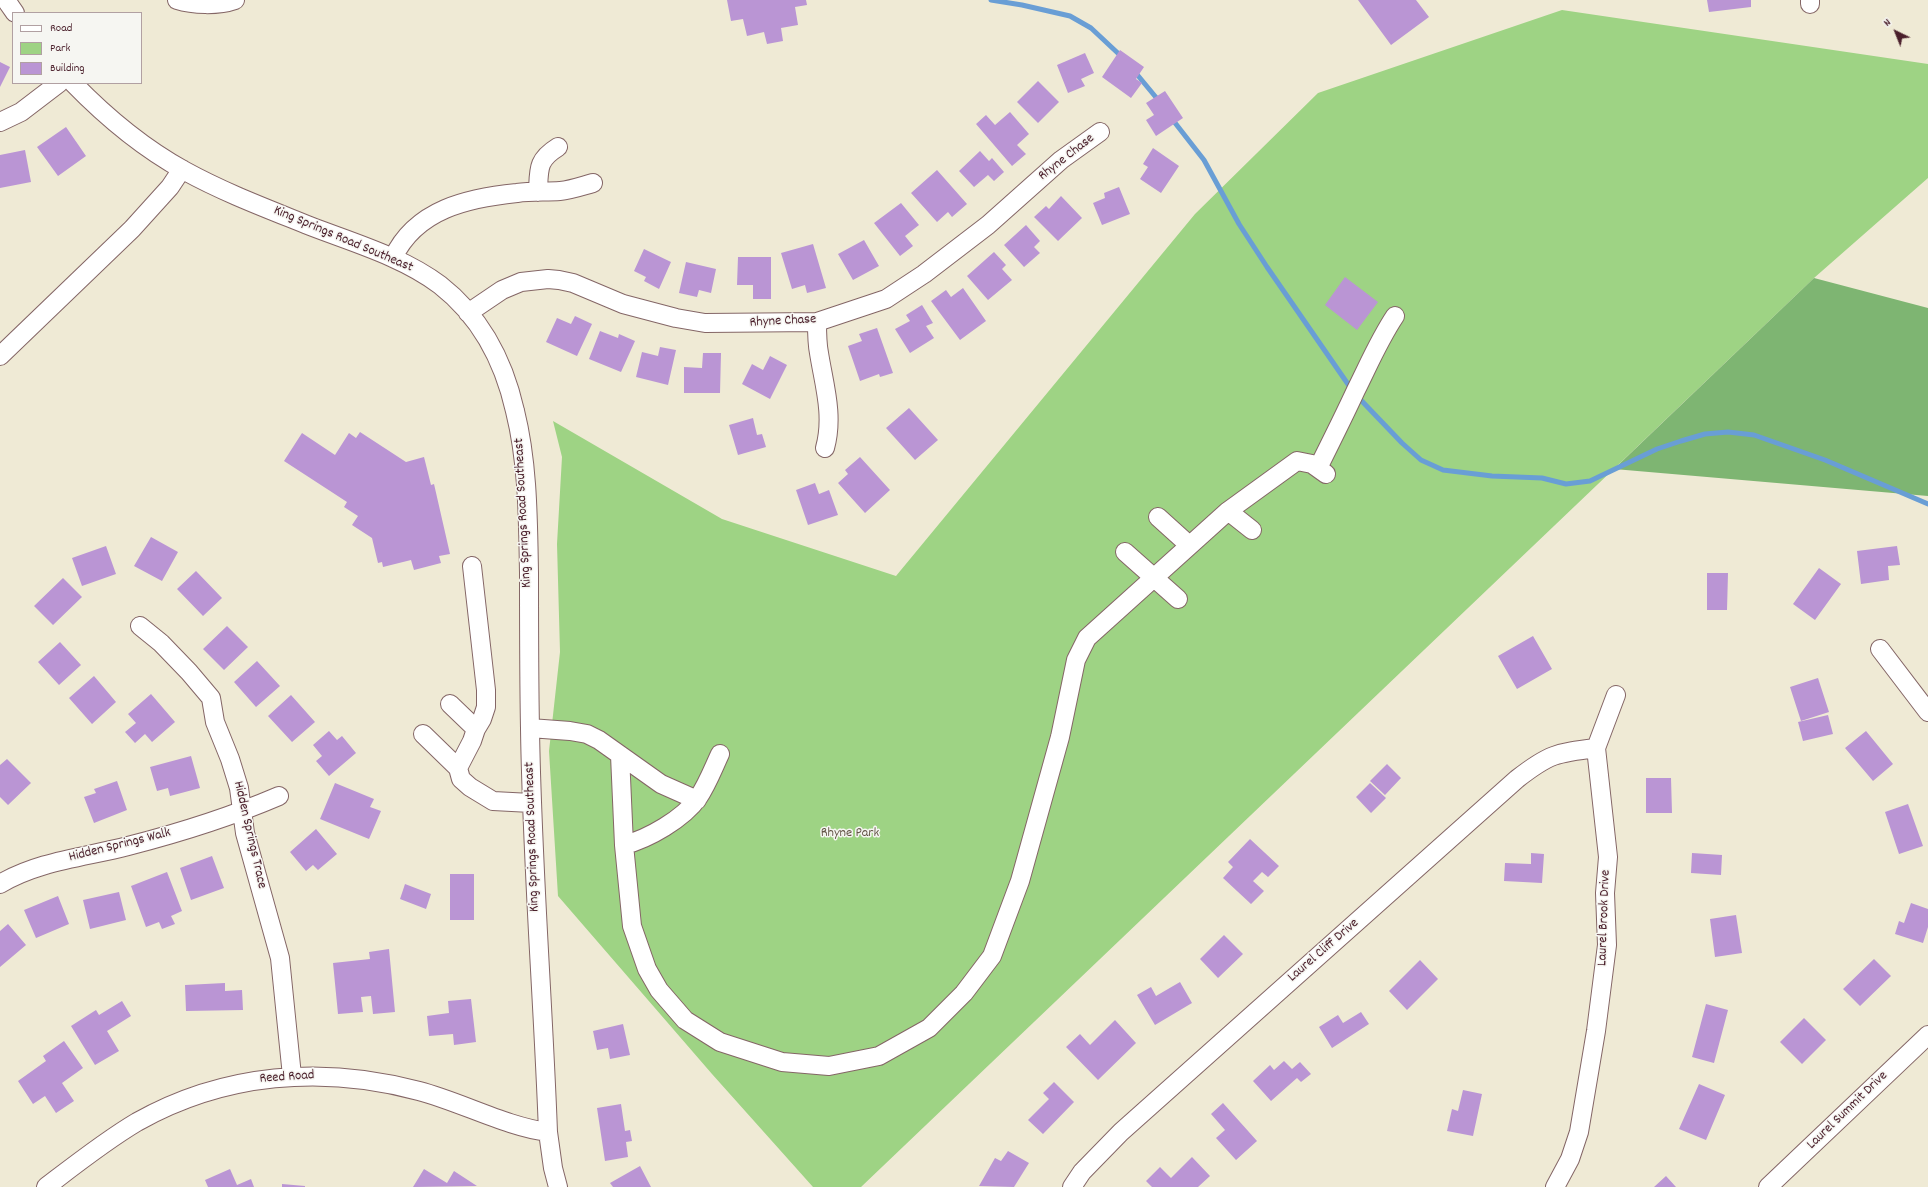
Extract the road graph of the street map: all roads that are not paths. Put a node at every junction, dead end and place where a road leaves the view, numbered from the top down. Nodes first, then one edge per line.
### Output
1 (6, 0) edge
2 (176, 0) edge
3 (235, 0) edge
4 (14, 12) edge
5 (58, 84) edge
6 (74, 84) edge
7 (0, 122) edge
8 (1100, 132) dead end
9 (558, 148) dead end
10 (182, 169) junction
11 (593, 183) dead end
12 (538, 192) junction
13 (393, 258) junction
14 (468, 313) junction
15 (1395, 316) dead end
16 (817, 322) junction
17 (0, 356) edge
18 (825, 448) dead end
19 (1228, 511) junction
20 (1158, 517) dead end
21 (1252, 530) dead end
22 (1189, 545) junction
23 (1125, 552) dead end
24 (472, 566) dead end
25 (1153, 578) junction
26 (1178, 599) dead end
27 (140, 626) dead end
28 (1880, 649) dead end
29 (1616, 695) dead end
30 (450, 704) dead end
31 (1928, 712) edge
32 (530, 728) junction
33 (476, 729) junction
34 (423, 734) dead end
35 (1596, 748) junction
36 (720, 754) dead end
37 (620, 755) junction
38 (458, 768) junction
39 (279, 796) dead end
40 (697, 800) junction
41 (531, 803) junction
42 (242, 812) junction
43 (624, 845) junction
44 (1, 882) edge
45 (1928, 1035) edge
46 (292, 1076) junction
47 (548, 1132) junction
48 (46, 1187) edge
49 (558, 1187) edge
50 (1072, 1187) edge
51 (1555, 1187) edge
52 (1768, 1187) edge

1 - 4 street
2 - 3 street
5 - 7 street
6 - 10 street, King Springs Road Southeast
8 - 16 street, Rhyne Chase
9 - 12 street
10 - 13 street, King Springs Road Southeast
10 - 17 street
11 - 12 street
12 - 13 street
13 - 14 street, King Springs Road Southeast
14 - 16 street, Rhyne Chase
14 - 32 street, King Springs Road Southeast
15 - 19 street
16 - 18 street
19 - 21 street
19 - 22 street
20 - 22 street
22 - 25 street
23 - 25 street
24 - 33 street
25 - 26 street
25 - 43 street
27 - 42 street, Hidden Springs Trace
28 - 31 street
29 - 35 street, Laurel Brook Drive
30 - 33 street
32 - 37 street
32 - 41 street, King Springs Road Southeast
33 - 38 street
34 - 38 street
35 - 50 street, Laurel Cliff Drive
35 - 51 street, Laurel Brook Drive
36 - 40 street
37 - 40 street
37 - 43 street
38 - 41 street
39 - 42 street, Hidden Springs Walk
40 - 43 street
41 - 47 street, King Springs Road Southeast
42 - 44 street, Hidden Springs Walk
42 - 46 street, Hidden Springs Trace
45 - 52 street, Laurel Summit Drive
46 - 47 street, Reed Road
46 - 48 street, Reed Road
47 - 49 street, King Springs Road Southeast

